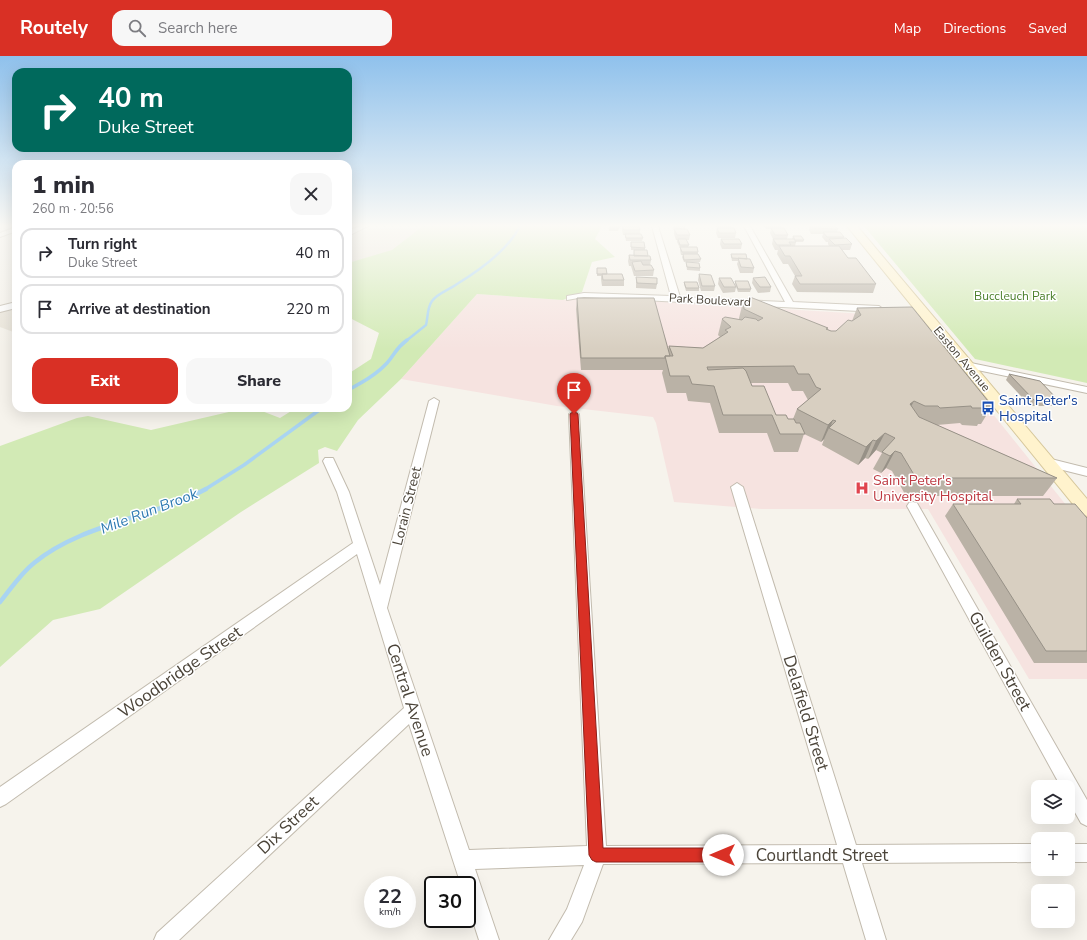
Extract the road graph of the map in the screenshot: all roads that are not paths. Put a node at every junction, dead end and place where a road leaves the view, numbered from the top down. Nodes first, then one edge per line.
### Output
1 (667, 267) edge
2 (770, 267) edge
3 (883, 267) edge
4 (570, 298) dead end
5 (676, 298) junction
6 (790, 304) junction
7 (12, 306) edge
8 (0, 309) edge
9 (888, 309) edge
10 (966, 365) junction
11 (1087, 390) edge
12 (434, 401) dead end
13 (574, 414) dead end
14 (329, 461) dead end
15 (1047, 462) junction
16 (1087, 472) edge
17 (737, 487) dead end
18 (913, 506) dead end
19 (1087, 510) edge
20 (359, 546) junction
21 (380, 610) junction
22 (413, 710) junction
23 (0, 798) edge
24 (1087, 817) edge
25 (1031, 853) edge
26 (1075, 853) edge
27 (1087, 853) edge
28 (596, 855) junction
29 (849, 855) junction
30 (463, 860) junction
31 (164, 940) edge
32 (489, 940) edge
33 (559, 940) edge
34 (876, 940) edge

1 - 5 street
2 - 6 street
3 - 10 street, Easton Avenue
4 - 5 street, Park Boulevard
5 - 6 street, Park Boulevard
6 - 9 street, Park Boulevard
7 - 8 street
10 - 11 street
10 - 15 street, Easton Avenue
12 - 21 street, Lorain Street
13 - 28 street
14 - 20 street, Central Avenue
15 - 16 street
15 - 19 street, Easton Avenue
17 - 29 street, Delafield Street
18 - 24 street, Guilden Street
20 - 21 street, Central Avenue
20 - 23 street, Woodbridge Street
21 - 22 street, Central Avenue
22 - 30 street, Central Avenue
22 - 31 street, Dix Street
25 - 29 street, Courtlandt Street
26 - 27 street
28 - 29 street, Courtlandt Street
28 - 30 street, Courtlandt Street
28 - 33 street
29 - 34 street, Delafield Street
30 - 32 street, Central Avenue

